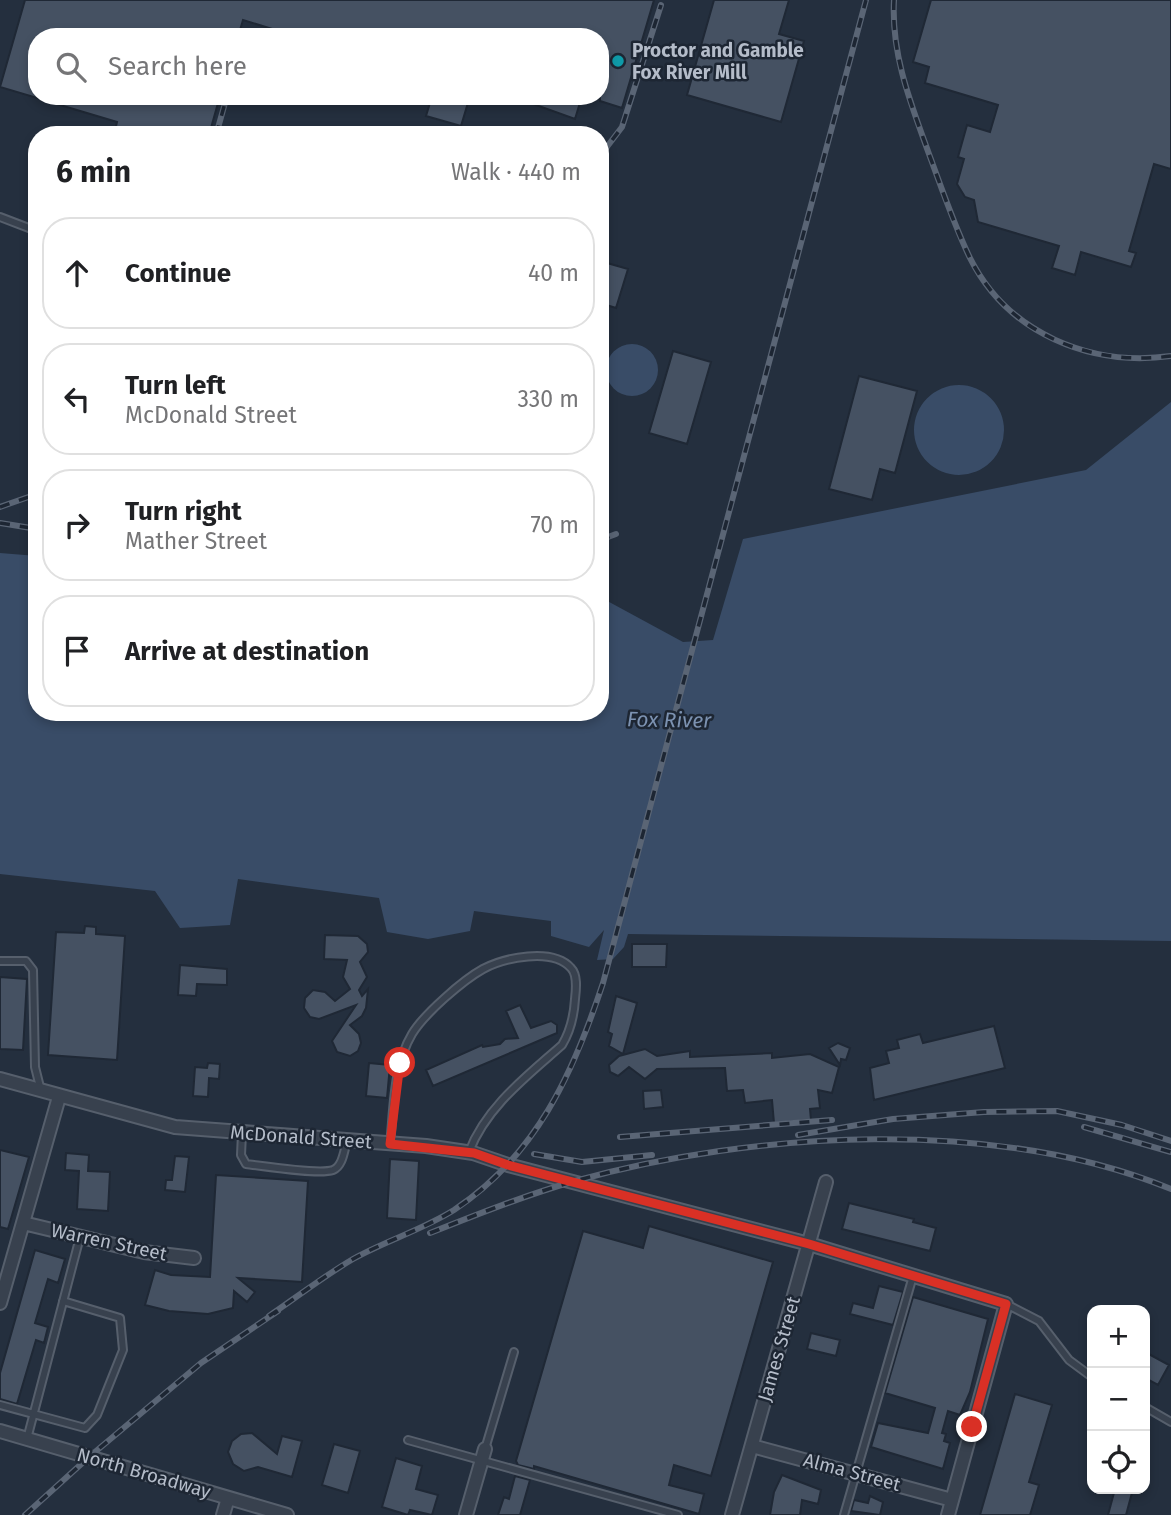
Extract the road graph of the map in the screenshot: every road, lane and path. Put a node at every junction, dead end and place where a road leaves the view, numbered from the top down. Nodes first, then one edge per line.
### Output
1 (0, 217) edge
2 (28, 227) edge
3 (0, 961) edge
4 (0, 1079) edge
5 (41, 1091) junction
6 (60, 1097) junction
7 (242, 1133) junction
8 (347, 1141) junction
9 (390, 1144) junction
10 (469, 1153) junction
11 (826, 1182) dead end
12 (23, 1223) junction
13 (80, 1237) junction
14 (809, 1244) junction
15 (194, 1258) dead end
16 (913, 1274) junction
17 (63, 1301) junction
18 (0, 1303) edge
19 (1006, 1304) junction
20 (514, 1352) dead end
21 (1087, 1373) edge
22 (0, 1405) edge
23 (1150, 1410) edge
24 (33, 1414) junction
25 (1171, 1422) edge
26 (2, 1433) edge
27 (27, 1439) junction
28 (408, 1440) dead end
29 (752, 1446) junction
30 (484, 1455) junction
31 (856, 1473) junction
32 (228, 1498) junction
33 (952, 1500) junction
34 (223, 1515) edge
35 (287, 1515) edge
36 (466, 1515) edge
37 (678, 1515) edge
38 (732, 1515) edge
39 (844, 1515) edge
40 (948, 1515) edge

1 - 2 lane
3 - 5 lane
4 - 5 street, McDonald Street
5 - 6 street, McDonald Street
6 - 7 street, McDonald Street
6 - 12 street
7 - 8 street, McDonald Street
7 - 8 lane
8 - 9 street, McDonald Street
9 - 10 street, McDonald Street
9 - 10 lane
10 - 14 street, McDonald Street
11 - 14 street, James Street
12 - 13 street, Warren Street
12 - 18 street
13 - 15 street, Warren Street
13 - 17 lane
14 - 16 street, McDonald Street
14 - 29 street, James Street
16 - 19 street, McDonald Street
16 - 31 lane
17 - 24 lane
17 - 24 lane
19 - 21 lane
19 - 33 street
20 - 30 lane
22 - 24 lane
23 - 25 lane
24 - 27 lane
26 - 27 street, North Broadway
27 - 32 street, North Broadway
28 - 30 lane
29 - 31 street, Alma Street
29 - 38 street, James Street
30 - 36 street
30 - 37 lane
31 - 33 street, Alma Street
31 - 39 lane
32 - 34 street
32 - 35 street, North Broadway
33 - 40 street

